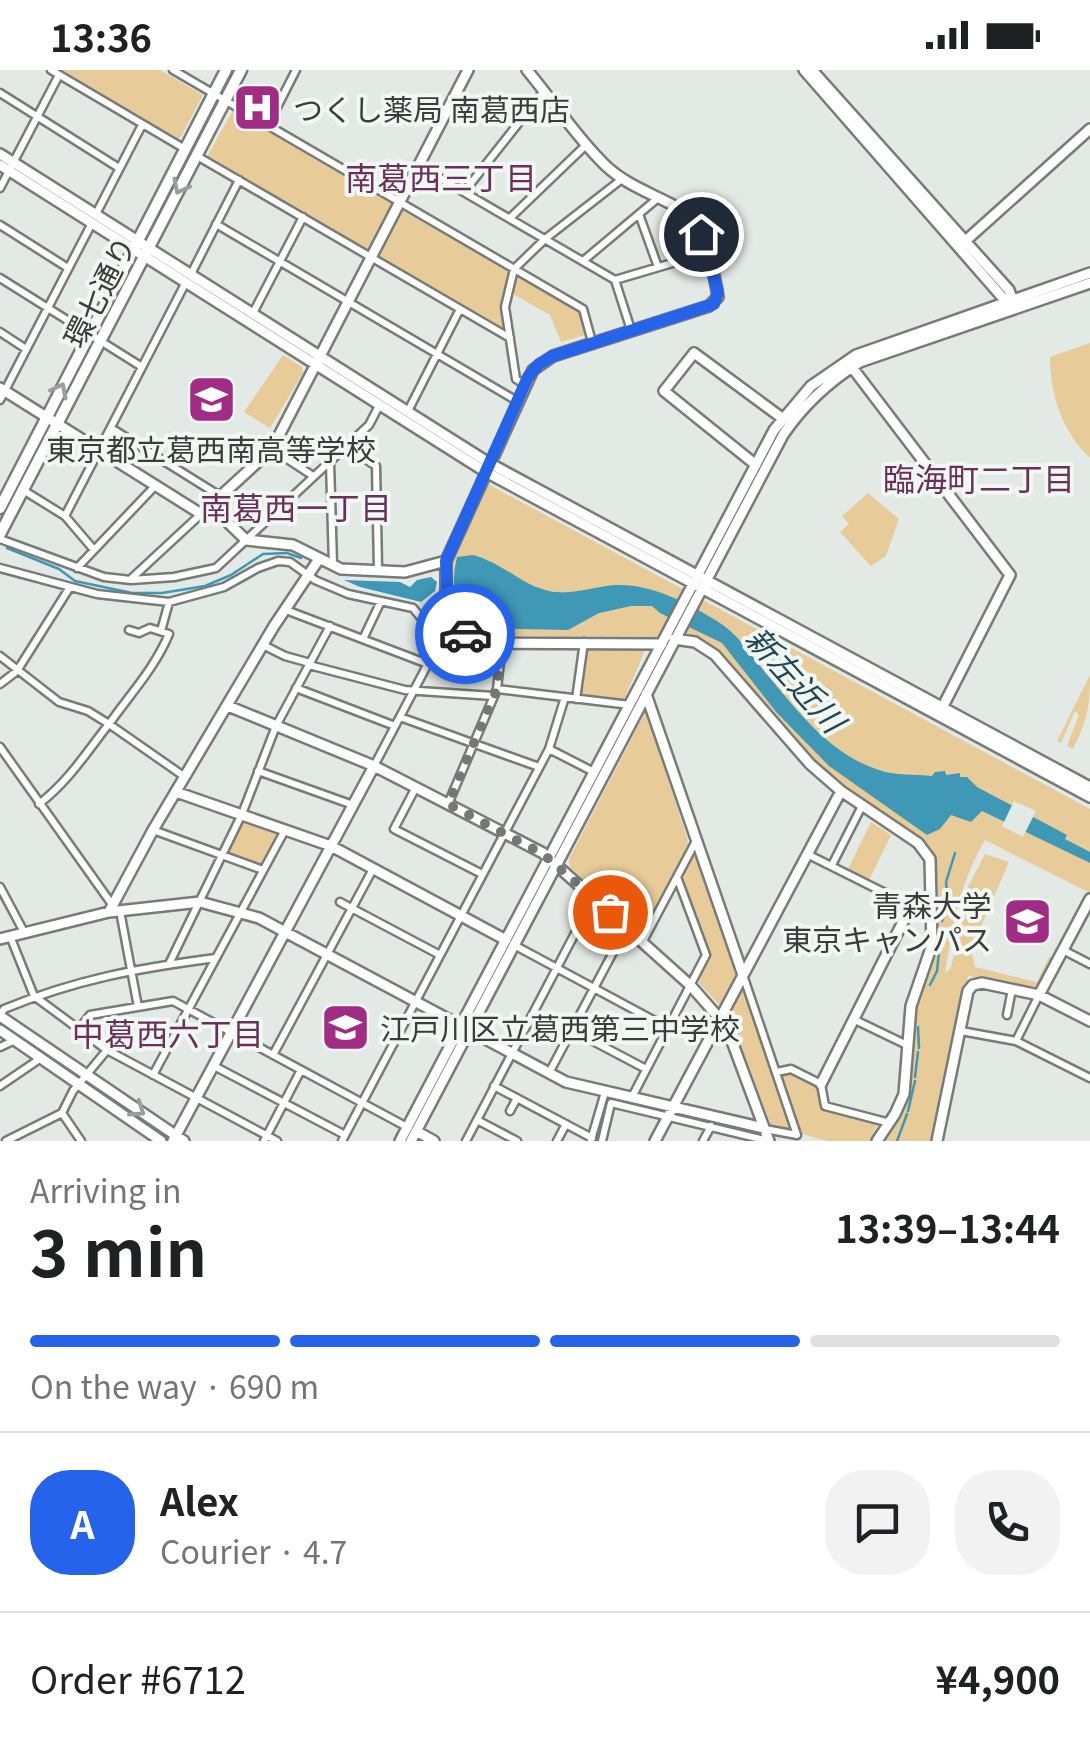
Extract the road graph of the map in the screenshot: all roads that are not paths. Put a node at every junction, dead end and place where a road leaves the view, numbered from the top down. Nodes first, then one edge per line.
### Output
1 (50, 70) edge
2 (173, 70) edge
3 (226, 70) edge
4 (241, 70) edge
5 (296, 70) edge
6 (468, 70) edge
7 (527, 70) edge
8 (804, 70) edge
9 (812, 70) edge
10 (59, 75) junction
11 (544, 90) junction
12 (0, 94) edge
13 (213, 94) junction
14 (225, 100) junction
15 (846, 113) junction
16 (37, 117) junction
17 (142, 124) junction
18 (268, 125) junction
19 (1090, 129) edge
20 (586, 144) junction
21 (185, 149) junction
22 (0, 154) edge
23 (196, 156) junction
24 (7, 166) edge
25 (418, 166) junction
26 (120, 168) junction
27 (622, 179) junction
28 (239, 180) junction
29 (0, 188) edge
30 (464, 192) junction
31 (658, 198) junction
32 (400, 202) junction
33 (638, 214) junction
34 (303, 217) junction
35 (94, 218) junction
36 (510, 218) junction
37 (216, 224) junction
38 (0, 225) edge
39 (545, 239) junction
40 (963, 243) junction
41 (141, 248) junction
42 (706, 253) junction
43 (372, 256) junction
44 (584, 261) junction
45 (280, 262) junction
46 (658, 266) junction
47 (68, 268) junction
48 (514, 269) junction
49 (1090, 273) edge
50 (0, 278) edge
51 (188, 278) junction
52 (615, 280) junction
53 (1090, 283) edge
54 (348, 302) junction
55 (1010, 303) junction
56 (48, 308) junction
57 (460, 308) junction
58 (253, 313) junction
59 (630, 330) junction
60 (0, 332) edge
61 (89, 335) junction
62 (510, 338) junction
63 (100, 342) junction
64 (592, 342) junction
65 (26, 349) junction
66 (438, 353) junction
67 (318, 360) junction
68 (849, 364) junction
69 (142, 367) junction
70 (524, 385) junction
71 (2, 393) edge
72 (517, 401) junction
73 (380, 404) junction
74 (408, 411) junction
75 (782, 418) junction
76 (52, 420) junction
77 (111, 428) junction
78 (346, 446) junction
79 (272, 449) junction
80 (98, 450) junction
81 (330, 461) junction
82 (756, 465) junction
83 (488, 468) junction
84 (313, 476) junction
85 (155, 486) junction
86 (23, 490) junction
87 (221, 496) junction
88 (1, 503) edge
89 (212, 506) junction
90 (201, 514) junction
91 (64, 516) junction
92 (0, 536) edge
93 (246, 540) junction
94 (94, 550) junction
95 (318, 559) junction
96 (446, 561) junction
97 (333, 566) junction
98 (0, 568) edge
99 (76, 568) junction
100 (378, 572) junction
101 (310, 576) junction
102 (131, 580) junction
103 (700, 582) junction
104 (70, 588) junction
105 (381, 601) junction
106 (169, 602) junction
107 (286, 610) junction
108 (330, 626) junction
109 (129, 630) dead end
110 (160, 631) junction
111 (674, 633) junction
112 (442, 637) junction
113 (363, 639) junction
114 (584, 642) junction
115 (485, 643) junction
116 (502, 643) junction
117 (662, 644) junction
118 (263, 645) junction
119 (0, 656) edge
120 (309, 664) junction
121 (428, 664) junction
122 (17, 671) junction
123 (0, 684) edge
124 (296, 688) junction
125 (414, 690) junction
126 (495, 693) junction
127 (646, 694) junction
128 (564, 697) junction
129 (576, 698) junction
130 (630, 705) junction
131 (228, 706) junction
132 (940, 712) junction
133 (400, 717) junction
134 (108, 724) junction
135 (276, 726) junction
136 (395, 726) junction
137 (474, 744) junction
138 (0, 747) edge
139 (549, 749) junction
140 (374, 766) junction
141 (539, 767) junction
142 (258, 771) junction
143 (594, 772) junction
144 (185, 777) junction
145 (416, 787) junction
146 (1090, 788) edge
147 (841, 791) junction
148 (176, 792) junction
149 (1090, 798) edge
150 (39, 804) junction
151 (448, 804) junction
152 (352, 805) junction
153 (862, 806) junction
154 (242, 814) junction
155 (153, 830) junction
156 (285, 830) junction
157 (504, 833) junction
158 (696, 840) junction
159 (331, 846) junction
160 (807, 854) junction
161 (222, 856) junction
162 (552, 862) junction
163 (832, 866) junction
164 (373, 869) junction
165 (263, 870) junction
166 (482, 874) junction
167 (677, 877) junction
168 (0, 887) edge
169 (594, 898) junction
170 (1090, 899) edge
171 (200, 902) junction
172 (340, 902) dead end
173 (911, 906) junction
174 (352, 908) junction
175 (114, 909) junction
176 (240, 913) junction
177 (461, 916) junction
178 (932, 916) junction
179 (626, 926) junction
180 (24, 932) junction
181 (285, 932) junction
182 (5, 937) edge
183 (643, 941) junction
184 (510, 943) junction
185 (1062, 949) junction
186 (327, 954) junction
187 (440, 955) junction
188 (216, 958) junction
189 (169, 964) junction
190 (1090, 964) edge
191 (557, 968) junction
192 (132, 970) junction
193 (743, 975) junction
194 (691, 986) junction
195 (594, 988) junction
196 (1012, 989) junction
197 (1039, 995) junction
198 (34, 996) junction
199 (416, 1002) junction
200 (138, 1007) junction
201 (188, 1010) junction
202 (0, 1016) edge
203 (1007, 1016) dead end
204 (720, 1019) junction
205 (853, 1019) junction
206 (1090, 1020) edge
207 (465, 1028) junction
208 (668, 1028) junction
209 (78, 1029) junction
210 (0, 1030) edge
211 (572, 1030) junction
212 (961, 1032) junction
213 (231, 1033) junction
214 (15, 1040) junction
215 (1016, 1041) junction
216 (907, 1045) junction
217 (0, 1047) edge
218 (107, 1050) junction
219 (512, 1053) junction
220 (273, 1055) junction
221 (41, 1058) junction
222 (214, 1066) junction
223 (646, 1069) junction
224 (300, 1070) junction
225 (777, 1072) junction
226 (549, 1073) junction
227 (153, 1074) junction
228 (1090, 1078) edge
229 (84, 1081) junction
230 (821, 1084) junction
231 (0, 1086) edge
232 (494, 1086) junction
233 (605, 1092) junction
234 (516, 1098) junction
235 (631, 1098) junction
236 (197, 1099) junction
237 (284, 1102) junction
238 (362, 1103) junction
239 (510, 1111) dead end
240 (62, 1112) junction
241 (670, 1112) junction
242 (477, 1120) junction
243 (890, 1123) junction
244 (566, 1124) junction
245 (711, 1126) junction
246 (764, 1128) junction
247 (411, 1133) edge
248 (266, 1138) edge
249 (344, 1138) edge
250 (178, 1139) edge
251 (591, 1139) edge
252 (6, 1141) edge
253 (81, 1141) edge
254 (161, 1141) edge
255 (277, 1141) edge
256 (400, 1141) edge
257 (434, 1141) edge
258 (466, 1141) edge
259 (518, 1141) edge
260 (557, 1141) edge
261 (602, 1141) edge
262 (655, 1141) edge
263 (703, 1141) edge
264 (768, 1141) edge
265 (878, 1141) edge
266 (937, 1141) edge

1 - 10 street
2 - 13 street
3 - 13 main road, 環七通り
4 - 14 main road, 環七通り
5 - 18 street
6 - 25 street
7 - 11 street
8 - 15 street
9 - 15 street
10 - 16 street
10 - 17 street
11 - 20 street
11 - 30 street
12 - 16 street
13 - 14 street
13 - 21 main road, 環七通り
14 - 18 street
14 - 23 main road, 環七通り
15 - 40 street
16 - 24 street
16 - 26 street
17 - 21 street
17 - 26 street
18 - 32 street
19 - 40 street
20 - 27 street
20 - 36 street
21 - 41 main road, 環七通り
22 - 24 street
23 - 28 street
23 -> 41 main road, 環七通り
24 - 29 street
24 - 35 street
25 - 30 street
25 - 32 street
26 - 35 street
27 - 31 street
27 - 39 street
28 - 34 street
28 - 37 street
30 - 36 street
31 - 33 street
31 - 42 street
32 - 43 street
32 - 48 street
33 - 44 street
33 - 46 street
34 - 43 street
34 - 45 street
35 - 41 street
35 - 47 street
36 - 39 street
37 - 45 street
37 - 51 street
38 - 47 street
39 - 44 street
39 - 48 street
40 - 55 street
41 - 51 street
41 - 61 main road, 環七通り
41 - 63 main road, 環七通り
42 - 46 street
42 - 59 street
43 - 54 street
43 - 57 street
44 - 52 street
45 - 54 street
45 - 58 street
46 - 52 street
47 - 56 street
48 - 62 street
48 - 64 street
49 - 55 street
50 - 56 street
51 - 58 street
51 - 67 street
51 - 69 street
52 - 59 street
53 - 55 street
54 - 66 street
54 - 67 street
55 - 68 street
56 - 61 street
56 - 65 street
57 - 62 street
57 - 66 street
58 - 67 street
59 - 64 street
60 - 65 street
61 - 63 street
76 -> 61 main road, 環七通り
62 - 70 street
63 - 69 street
63 - 76 main road, 環七通り
64 - 70 street
65 - 71 street
66 - 72 street
66 - 74 street
67 - 73 street
67 - 74 street
67 - 79 street
68 - 75 street
68 - 103 street
68 - 132 street
69 - 77 street
70 - 72 street
71 - 76 street
72 - 83 street
73 - 78 street
73 - 83 street
74 - 83 street
75 - 82 street
75 - 82 street
76 - 80 street
76 - 86 main road, 環七通り
76 - 88 main road, 環七通り
77 - 80 street
77 - 87 street
78 - 81 street
78 - 100 street
79 - 84 street
79 - 87 street
80 - 85 street
80 - 91 street
81 - 84 street
81 - 97 street
82 - 103 street
83 - 96 street
83 - 103 street
84 - 93 street
85 - 90 street
85 - 94 street
86 - 91 street
86 - 92 main road, 環七通り
87 - 89 street
89 - 90 street
89 - 93 street
90 - 102 street
91 - 94 street
92 - 99 street
93 - 95 street
93 - 102 street
94 - 99 street
95 - 97 street
95 - 101 street
96 - 100 street
96 - 115 street
97 - 100 street
98 - 104 street
99 - 102 street
101 - 105 street
101 - 106 street
101 - 107 street
103 - 111 street
103 - 132 street
104 - 106 street
104 - 122 street
105 - 112 street
105 - 113 street
106 - 110 street
107 - 108 street
107 - 118 street
108 - 113 street
108 - 120 street
109 - 110 street
110 - 134 street
111 - 117 street
111 - 127 street
111 - 147 street
112 - 115 street
112 - 121 street
113 - 121 street
114 - 116 street
114 - 117 street
114 - 129 street
115 - 116 street
116 - 126 street
117 - 130 street
118 - 120 street
118 - 131 street
119 - 122 street
120 - 124 street
120 - 125 street
121 - 125 street
122 - 123 street
122 - 134 street
124 - 135 street
124 - 136 street
125 - 126 street
125 - 133 street
126 - 128 street
126 - 137 street
127 - 158 street
127 - 162 street
128 - 129 street
128 - 139 street
129 - 130 street
130 - 143 street
131 - 135 street
131 - 144 street
132 - 146 street
132 - 149 street
133 - 136 street
133 - 137 street
134 - 144 street
134 - 150 street
135 - 140 street
135 - 142 street
136 - 140 street
137 - 141 street
137 - 151 street
138 - 150 street
139 - 141 street
139 - 143 street
140 - 145 street
140 - 152 street
141 - 157 street
142 - 152 street
142 - 154 street
143 - 162 street
144 - 148 street
145 - 151 street
145 - 166 street
147 - 153 street
147 - 160 street
148 - 154 street
148 - 155 street
150 - 175 street
151 - 157 street
152 - 159 street
153 - 163 street
153 - 178 street
154 - 156 street
154 - 161 street
155 - 161 street
155 - 175 street
156 - 159 street
156 - 165 street
157 - 162 street
157 - 166 street
158 - 167 street
158 - 193 street
159 - 164 street
159 - 181 street
160 - 163 street
160 - 193 street
161 - 165 street
161 - 171 street
162 - 169 street
162 - 184 street
163 - 173 street
164 - 174 street
164 - 177 street
165 - 176 street
166 - 177 street
167 - 183 street
167 - 194 street
168 - 180 street
169 - 179 street
169 - 191 street
170 - 185 street
171 - 175 street
171 - 176 street
171 - 189 street
172 - 174 street
173 - 178 street
173 - 205 street
174 - 186 street
174 - 187 street
175 - 180 street
175 - 192 street
176 - 181 street
176 - 188 street
177 - 184 street
177 - 187 street
178 - 216 street
179 - 183 street
179 - 195 street
180 - 182 street
181 - 186 street
181 - 213 street
182 - 198 street
183 - 194 street
184 - 191 street
184 - 207 street
185 - 190 street
185 - 197 street
186 - 199 street
186 - 220 street
187 - 199 street
188 - 189 street
188 - 201 street
189 - 192 street
191 - 195 street
191 - 219 street
192 - 198 street
192 - 200 street
193 - 204 street
193 - 225 street
194 - 204 street
194 - 208 street
195 - 208 street
195 - 211 street
196 - 197 street
196 - 203 street
196 - 212 street
197 - 206 street
197 - 215 street
198 - 202 street
198 - 209 street
199 - 207 street
199 - 238 street
200 - 201 street
200 - 209 street
201 - 213 street
201 - 227 street
202 - 229 street
204 - 241 street
204 - 246 street
205 - 216 street
205 - 230 street
207 - 219 street
207 - 247 street
208 - 223 street
209 - 218 street
210 - 214 street
211 - 223 street
211 - 226 street
212 - 215 street
212 - 266 street
213 - 220 street
213 - 222 street
214 - 217 street
214 - 221 street
215 - 228 street
216 - 243 street
218 - 227 street
218 - 229 street
219 - 226 street
219 - 232 street
220 - 224 street
221 - 229 street
221 - 231 street
222 - 236 street
222 - 237 street
223 - 235 street
224 - 237 street
224 - 238 street
225 - 230 street
225 - 246 street
226 - 233 street
227 - 236 street
229 - 240 street
229 -> 250 street
229 - 254 street
230 - 243 street
232 - 234 street
232 - 242 street
233 - 235 street
233 - 251 street
234 - 239 street
234 - 244 street
235 - 241 street
236 - 248 street
236 - 250 street
237 - 248 street
237 - 249 street
238 - 247 street
238 - 249 street
240 - 252 street
240 - 253 street
241 - 245 street
241 - 246 street
241 - 261 street
241 - 262 street
242 - 258 street
242 - 259 street
243 - 265 street
244 - 251 street
244 - 260 street
245 - 263 street
245 - 264 street
246 - 264 street
247 - 256 street
247 - 257 street
248 - 255 street

